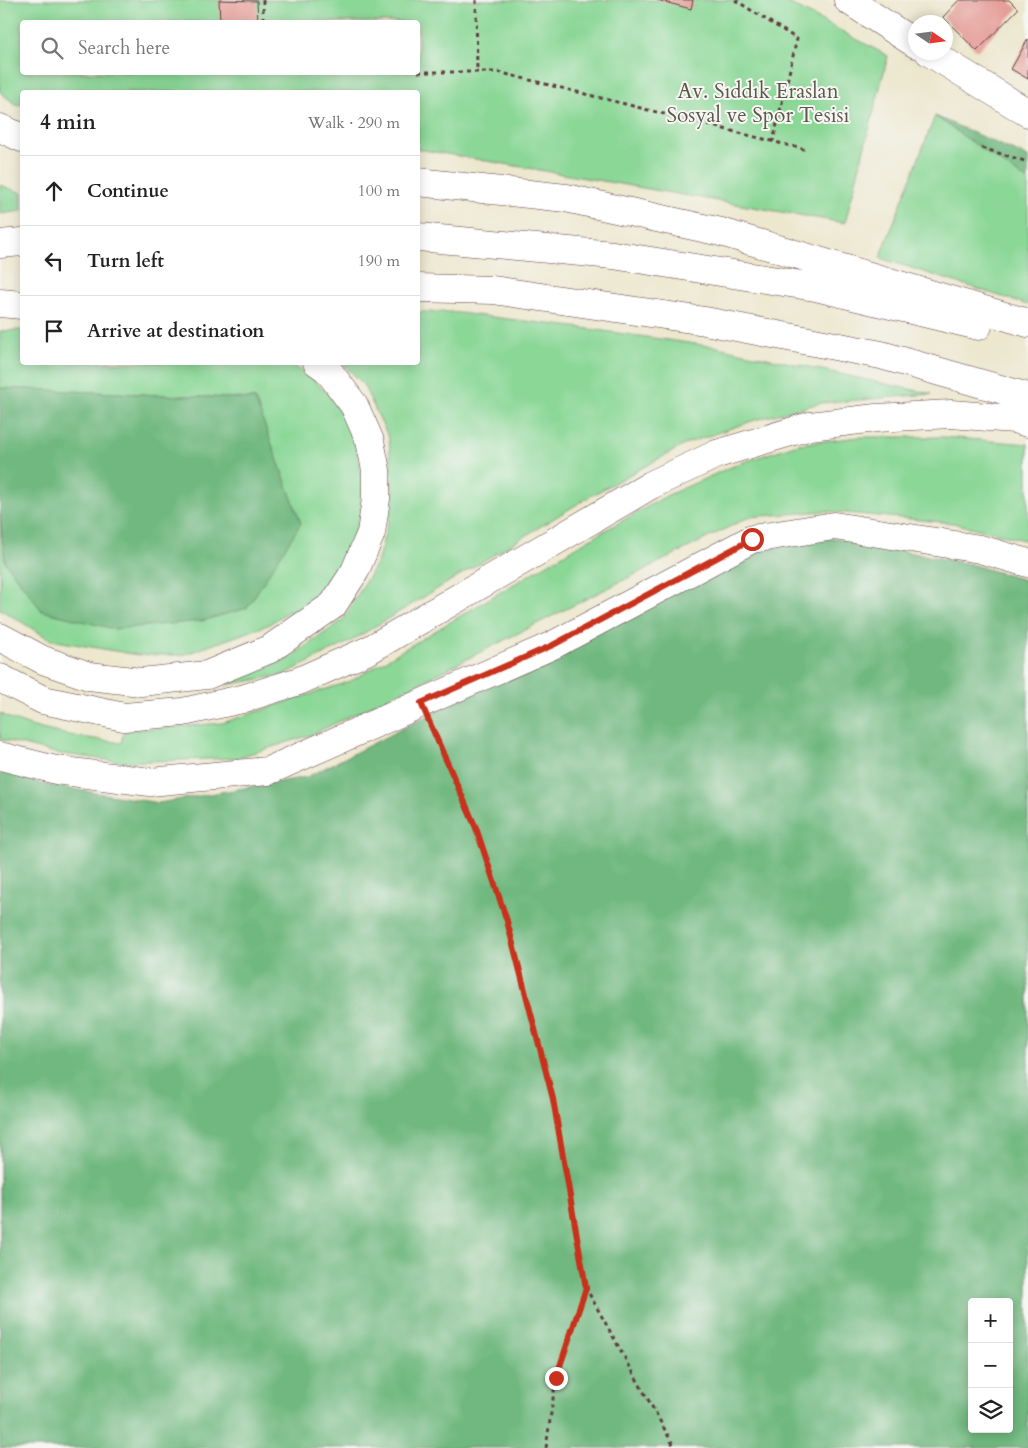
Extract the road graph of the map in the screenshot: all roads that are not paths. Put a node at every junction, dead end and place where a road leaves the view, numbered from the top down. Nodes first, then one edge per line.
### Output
1 (848, 0) edge
2 (908, 39) edge
3 (942, 60) edge
4 (1028, 114) edge
5 (0, 128) edge
6 (20, 137) edge
7 (420, 182) edge
8 (420, 237) edge
9 (20, 242) edge
10 (0, 244) edge
11 (420, 288) edge
12 (20, 297) edge
13 (0, 301) edge
14 (20, 305) edge
15 (1028, 323) edge
16 (1028, 338) edge
17 (321, 365) edge
18 (1028, 397) edge
19 (1028, 423) edge
20 (1028, 563) edge
21 (0, 637) edge
22 (0, 678) edge
23 (0, 756) edge

1 - 2 main road
3 - 4 main road
5 - 6 main road
7 - 15 main road
8 - 16 main road
9 - 10 main road
11 - 18 main road
12 - 13 main road
13 - 14 main road
17 - 21 main road
19 - 22 main road
20 - 23 main road

